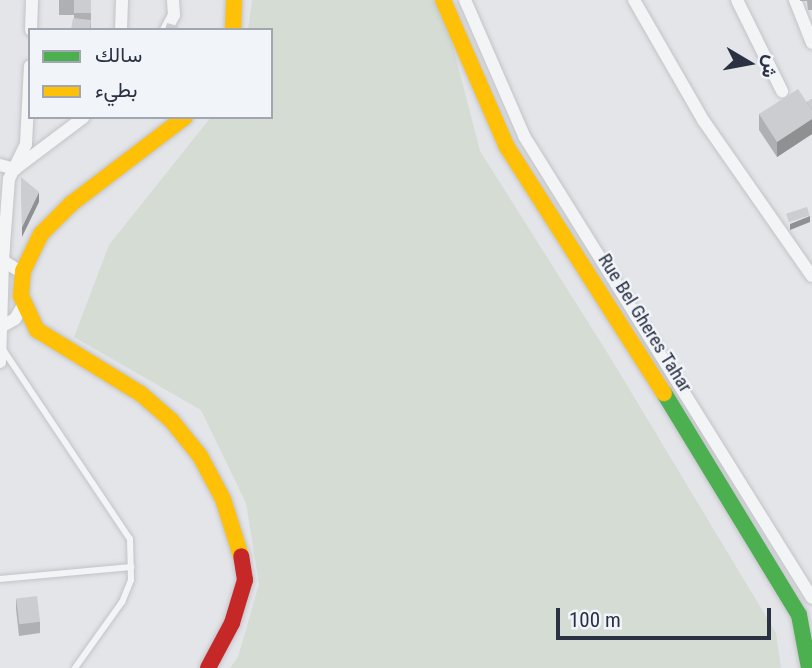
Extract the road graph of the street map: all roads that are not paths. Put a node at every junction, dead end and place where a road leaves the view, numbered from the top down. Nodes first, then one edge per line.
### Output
1 (33, 0) edge
2 (121, 0) edge
3 (173, 0) edge
4 (233, 0) edge
5 (443, 0) edge
6 (465, 0) edge
7 (634, 0) edge
8 (737, 0) edge
9 (795, 0) edge
10 (31, 28) edge
11 (121, 28) edge
12 (167, 28) edge
13 (233, 28) edge
14 (812, 43) edge
15 (782, 90) dead end
16 (28, 105) edge
17 (81, 119) edge
18 (182, 119) edge
19 (26, 144) junction
20 (47, 144) junction
21 (7, 170) edge
22 (4, 261) junction
23 (23, 273) junction
24 (812, 276) edge
25 (19, 312) junction
26 (1, 327) edge
27 (1, 346) edge
28 (0, 362) edge
29 (131, 567) junction
30 (0, 579) edge
31 (812, 597) edge
32 (75, 668) edge
33 (208, 668) edge
34 (809, 668) edge

1 - 10 street
2 - 11 street
3 - 12 street
4 - 13 main road
5 - 34 main road, Rue Bel Gheres Tahar
6 - 31 street, Rue Bel Gheres Tahar
7 - 24 street
8 - 15 street
9 - 14 street
16 - 19 street
17 - 20 street
18 - 23 main road
19 - 20 street
19 - 21 street
20 - 21 street
21 - 22 street
22 - 23 street
22 - 26 street
23 - 25 main road
25 - 26 street
25 - 33 main road
26 - 27 street
27 - 28 street
27 - 29 lane
29 - 30 lane
29 - 32 lane

